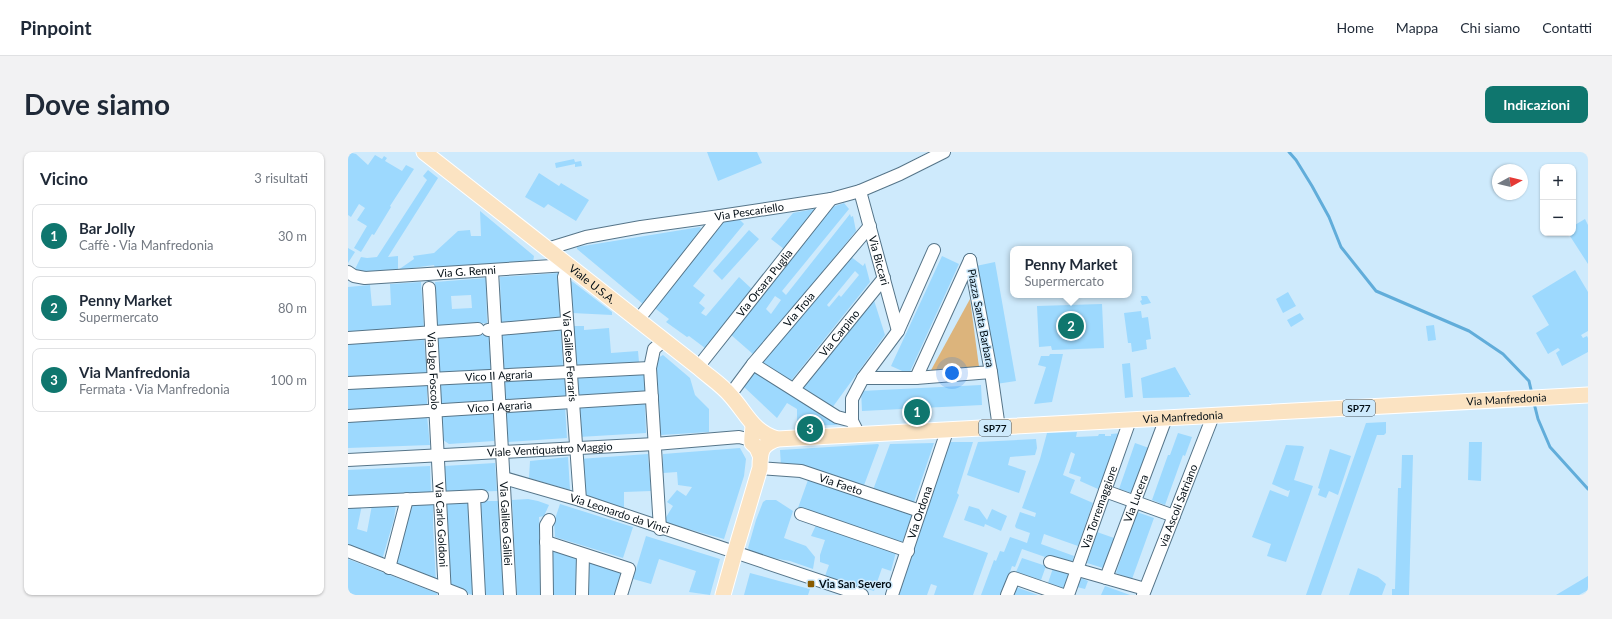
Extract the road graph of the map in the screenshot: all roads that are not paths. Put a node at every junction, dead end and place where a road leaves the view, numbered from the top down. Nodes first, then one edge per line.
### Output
1 (424, 152) edge
2 (944, 152) edge
3 (860, 191) junction
4 (831, 199) junction
5 (720, 216) junction
6 (870, 226) junction
7 (547, 249) junction
8 (934, 250) dead end
9 (568, 265) junction
10 (492, 270) junction
11 (348, 272) edge
12 (884, 278) junction
13 (429, 288) dead end
14 (638, 320) junction
15 (567, 323) junction
16 (487, 330) junction
17 (431, 331) junction
18 (898, 331) junction
19 (348, 338) edge
20 (663, 341) junction
21 (753, 364) junction
22 (698, 367) junction
23 (650, 368) junction
24 (571, 372) junction
25 (991, 372) junction
26 (498, 376) junction
27 (863, 378) junction
28 (916, 378) junction
29 (434, 379) junction
30 (348, 383) edge
31 (794, 389) junction
32 (730, 395) junction
33 (1588, 395) edge
34 (652, 397) junction
35 (573, 402) junction
36 (499, 406) junction
37 (435, 410) junction
38 (348, 416) edge
39 (1213, 416) junction
40 (1166, 418) junction
41 (1130, 420) junction
42 (852, 421) junction
43 (999, 428) junction
44 (947, 431) junction
45 (859, 435) junction
46 (761, 442) junction
47 (655, 444) junction
48 (577, 448) junction
49 (502, 452) junction
50 (438, 455) junction
51 (348, 460) edge
52 (504, 478) junction
53 (1105, 491) junction
54 (440, 498) junction
55 (407, 499) junction
56 (580, 500) junction
57 (1135, 501) junction
58 (348, 502) edge
59 (920, 511) junction
60 (801, 514) dead end
61 (1174, 516) junction
62 (549, 520) dead end
63 (660, 528) junction
64 (546, 542) junction
65 (908, 550) junction
66 (348, 551) edge
67 (734, 552) junction
68 (583, 554) junction
69 (1050, 562) dead end
70 (389, 568) junction
71 (1077, 571) junction
72 (1106, 578) junction
73 (444, 592) edge
74 (1144, 592) edge
75 (461, 595) edge
76 (479, 595) edge
77 (510, 595) edge
78 (547, 595) edge
79 (582, 595) edge
80 (622, 595) edge
81 (723, 595) edge
82 (862, 595) edge
83 (892, 595) edge
84 (1007, 595) edge
85 (1063, 595) edge
86 (1068, 595) edge

1 - 7 main road, Viale U.S.A.
2 - 3 street, Via Pescariello
3 - 4 street, Via Pescariello
3 - 6 street, Via Biccari
4 - 5 street, Via Pescariello
4 - 22 street, Via Orsara Puglia
5 - 7 street, Via Pescariello
5 - 14 street
6 - 12 street, Via Biccari
6 - 21 street, Via Troia
7 - 9 main road, Viale U.S.A.
8 - 18 street
9 - 10 street, Via G. Renni
9 - 14 main road, Viale U.S.A.
9 - 15 street, Via Galileo Ferraris
10 - 11 street, Via G. Renni
10 - 16 street, Via Galileo Galilei
12 - 18 street, Via Biccari
12 - 31 street, Via Carpino
13 - 17 street, Via Ugo Foscolo
14 - 20 main road, Viale U.S.A.
15 - 16 street
15 - 24 street, Via Galileo Ferraris
16 - 17 street
16 - 26 street, Via Galileo Galilei
17 - 19 street
17 - 29 street, Via Ugo Foscolo
18 - 27 street
20 - 22 main road, Viale U.S.A.
20 - 23 street
21 - 31 street
21 - 32 street, Via Troia
22 - 32 main road, Viale U.S.A.
23 - 24 street, Vico II Agraria
23 - 34 street
24 - 26 street, Vico II Agraria
24 - 35 street, Via Galileo Ferraris
25 - 28 street, Piazza Santa Barbara
25 - 28 street, Piazza Santa Barbara
25 - 43 street
26 - 29 street, Vico II Agraria
26 - 36 street, Via Galileo Galilei
27 - 28 street, Piazza Santa Barbara
27 - 42 street
29 - 30 street, Vico II Agraria
29 - 37 street, Via Ugo Foscolo
31 - 42 street
32 - 46 main road, Viale U.S.A.
33 - 39 main road, Via Manfredonia / SP77
34 - 35 street, Vico I Agraria
34 - 47 street
35 - 36 street, Vico I Agraria
35 - 48 street, Via Galileo Ferraris
36 - 37 street, Vico I Agraria
36 - 49 street, Via Galileo Galilei
37 - 38 street, Vico I Agraria
37 - 50 street, Via Ugo Foscolo
39 - 40 main road, Via Manfredonia / SP77
39 - 61 street, via Ascoli Satriano
40 - 41 main road, Via Manfredonia / SP77
40 - 57 street, Via Lucera
41 - 43 main road, Via Manfredonia / SP77
41 - 53 street, Via Torremaggiore
42 - 45 street
43 - 44 main road, Via Manfredonia / SP77
44 - 45 main road, Via Manfredonia / SP77
44 - 59 street, Via Ordona
45 - 46 main road, Via Manfredonia / SP77
46 - 47 street, Viale Ventiquattro Maggio
46 - 59 street, Via Faeto
46 - 67 main road
47 - 48 street, Viale Ventiquattro Maggio
47 - 63 street
48 - 49 street, Viale Ventiquattro Maggio
48 - 56 street, Via Galileo Ferraris
49 - 50 street, Viale Ventiquattro Maggio
49 - 52 street, Via Galileo Galilei
50 - 51 street, Viale Ventiquattro Maggio
50 - 54 street, Via Carlo Goldoni
52 - 56 street, Via Leonardo da Vinci
52 - 77 street, Via Galileo Galilei
53 - 57 street
53 - 71 street, Via Torremaggiore
54 - 55 street
54 - 73 street, Via Carlo Goldoni
54 - 76 street
55 - 58 street
55 - 70 street
56 - 63 street, Via Leonardo da Vinci
57 - 61 street
57 - 72 street, Via Lucera
59 - 65 street, Via Ordona
60 - 65 street
61 - 74 street, via Ascoli Satriano
62 - 64 street
63 - 67 street, Via Leonardo da Vinci
64 - 68 street
64 - 78 street
65 - 83 street, Via Ordona
66 - 70 street
67 - 81 main road
67 - 82 street
68 - 79 street
68 - 80 street
69 - 71 street
70 - 73 street
71 - 72 street
71 - 86 street, Via Torremaggiore
72 - 74 street
73 - 75 street
84 - 85 street

